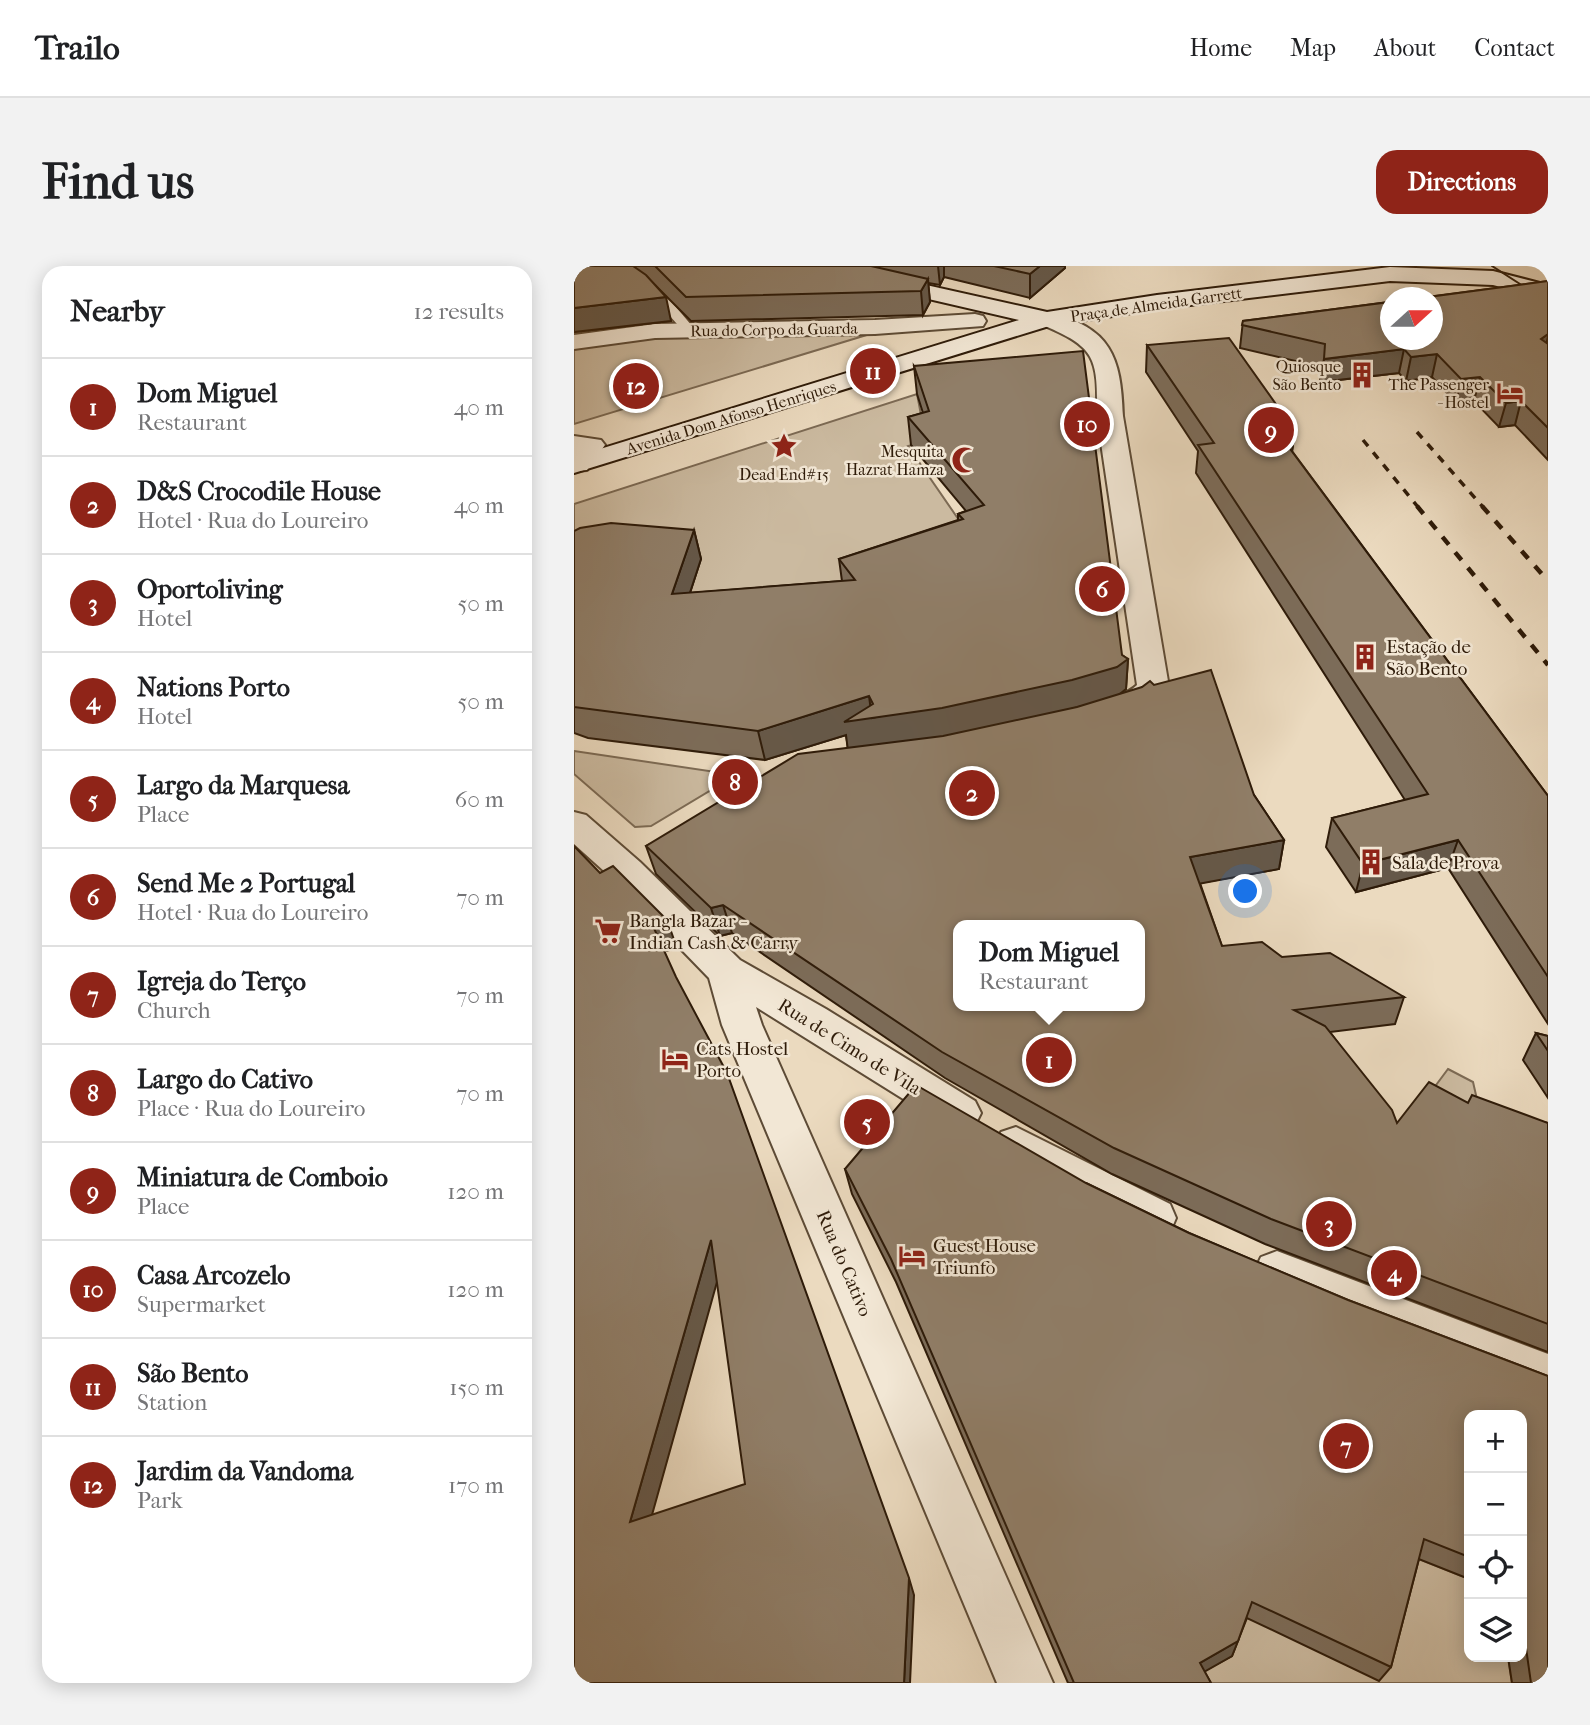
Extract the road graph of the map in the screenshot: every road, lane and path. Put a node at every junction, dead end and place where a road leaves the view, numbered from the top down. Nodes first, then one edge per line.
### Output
1 (618, 266) edge
2 (811, 266) edge
3 (1421, 266) edge
4 (1518, 266) edge
5 (1390, 274) junction
6 (1548, 289) edge
7 (957, 297) junction
8 (1048, 319) junction
9 (975, 321) junction
10 (689, 330) junction
11 (1002, 331) junction
12 (574, 342) edge
13 (575, 458) edge
14 (1089, 718) edge
15 (574, 824) edge
16 (726, 971) junction
17 (1185, 1232) edge
18 (1243, 1258) edge
19 (1548, 1377) edge
20 (1024, 1683) edge

1 - 10 lane
2 - 7 street
3 - 5 street, Praça de Almeida Garrett
4 - 6 street, Praça de Almeida Garrett
5 - 6 street, Praça de Almeida Garrett
5 - 8 street, Praça de Almeida Garrett
7 - 8 street
7 - 9 street
8 - 11 street, Avenida Dom Afonso Henriques
8 - 14 street
9 - 10 street, Rua do Corpo da Guarda
9 - 11 street
10 - 12 street, Rua do Corpo da Guarda
11 - 13 street, Avenida Dom Afonso Henriques
15 - 16 street, Rua do Cativo
16 - 17 street, Rua de Cimo de Vila
16 - 20 street, Rua do Cativo
18 - 19 street

